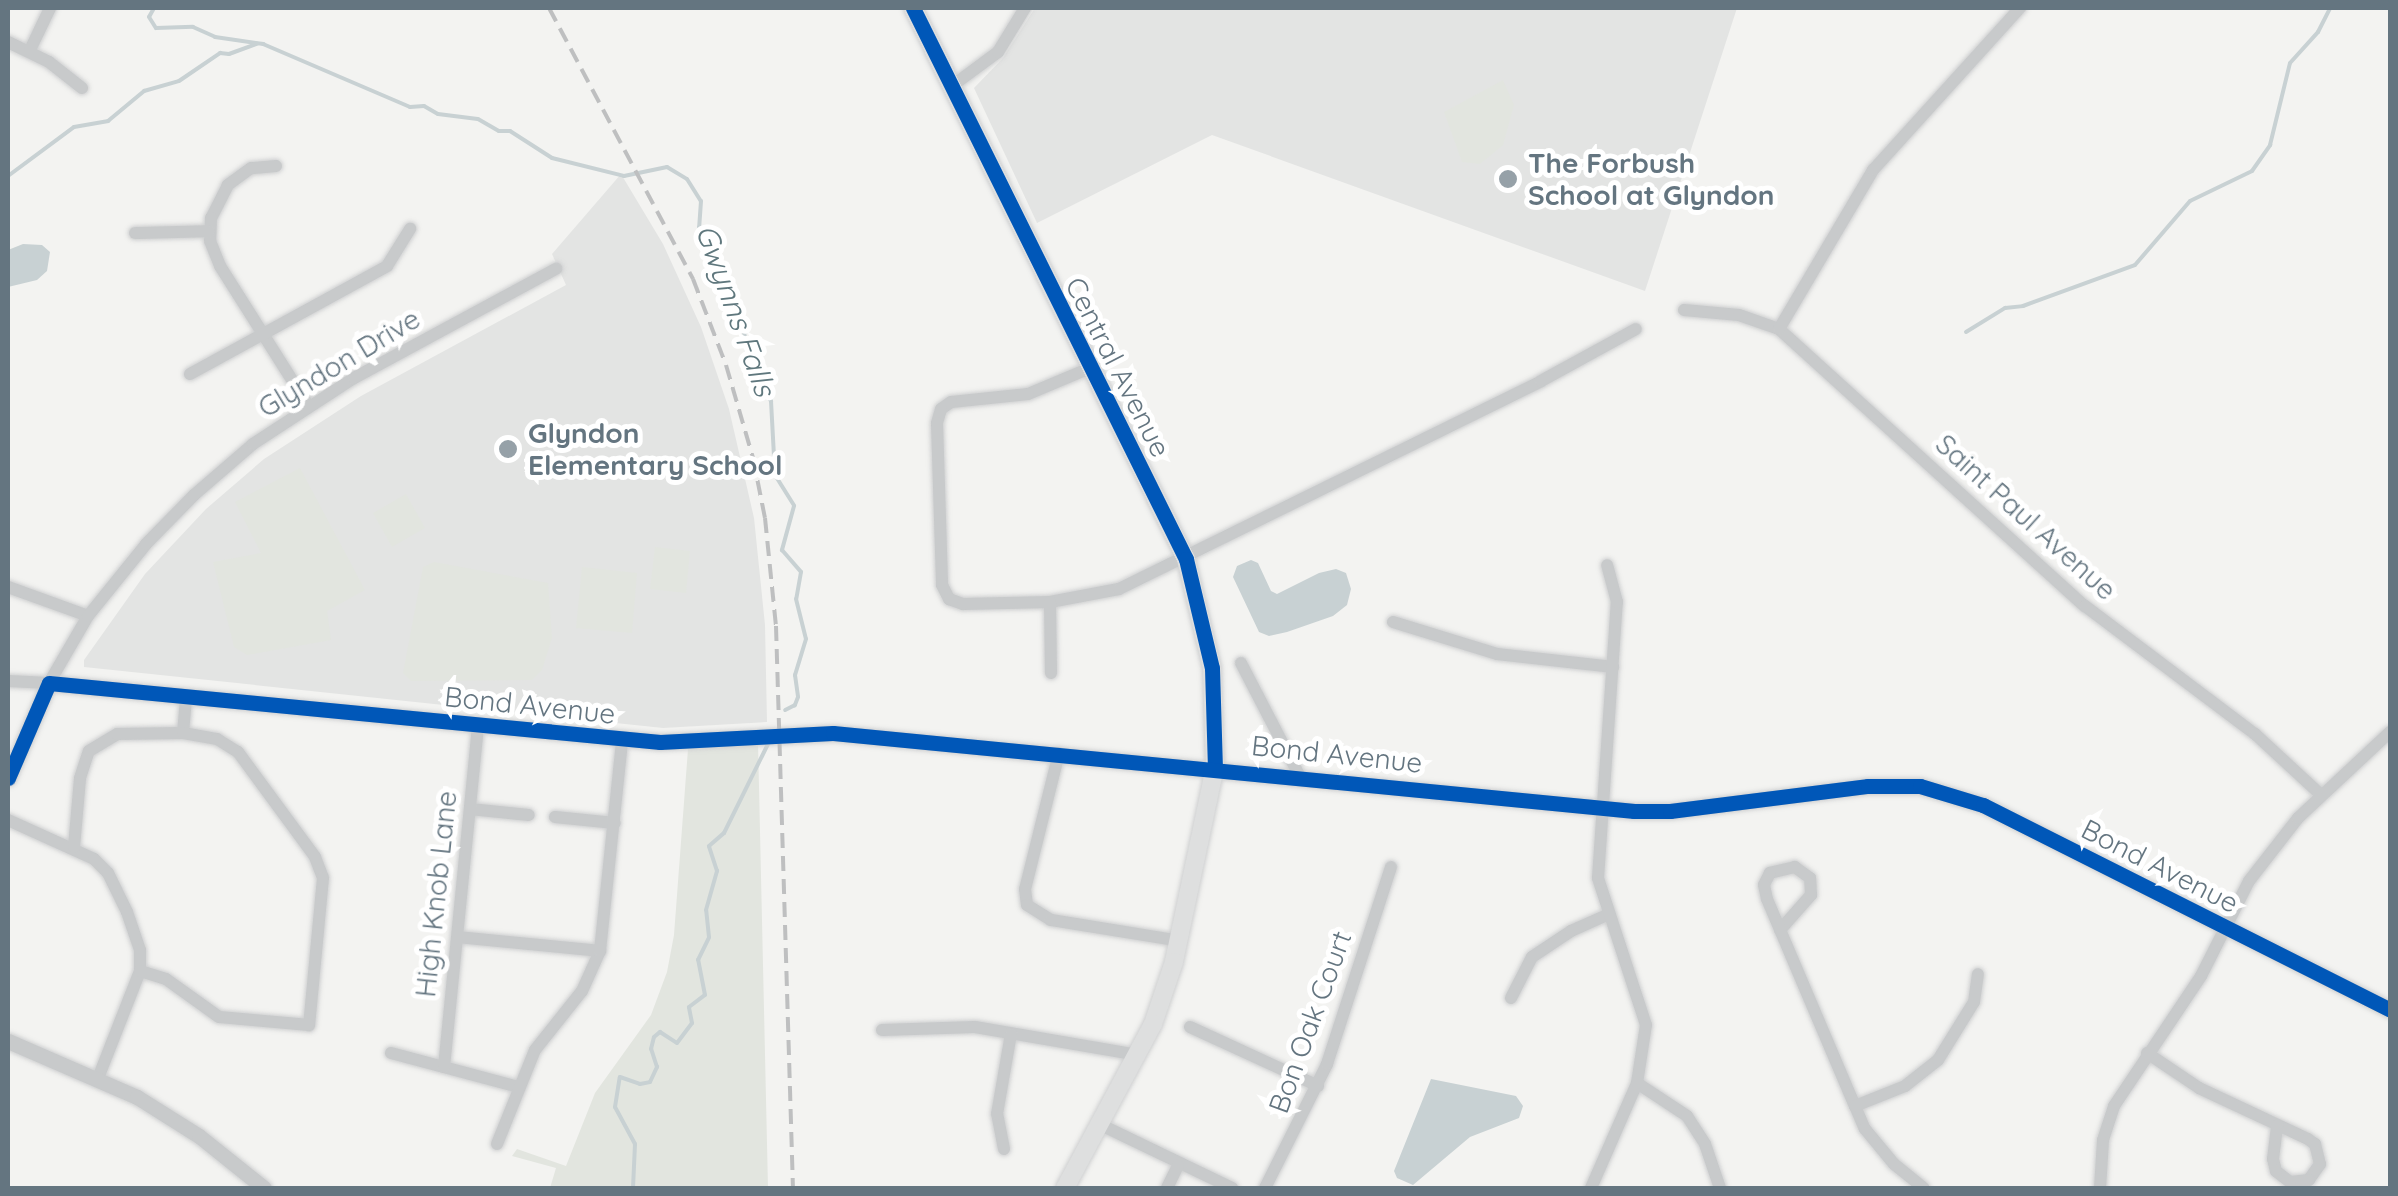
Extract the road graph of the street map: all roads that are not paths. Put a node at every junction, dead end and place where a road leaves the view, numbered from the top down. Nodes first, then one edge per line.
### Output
1 (50, 8) edge
2 (913, 8) edge
3 (1025, 8) edge
4 (2020, 8) edge
5 (8, 42) edge
6 (30, 50) junction
7 (952, 86) junction
8 (82, 88) dead end
9 (276, 166) dead end
10 (410, 229) dead end
11 (209, 231) junction
12 (135, 233) dead end
13 (556, 270) dead end
14 (1684, 310) dead end
15 (1636, 329) dead end
16 (1778, 329) junction
17 (261, 336) junction
18 (1090, 368) junction
19 (190, 374) dead end
20 (308, 405) junction
21 (1186, 560) junction
22 (1607, 565) dead end
23 (8, 588) edge
24 (1050, 602) junction
25 (88, 616) junction
26 (1393, 622) dead end
27 (1242, 663) dead end
28 (1613, 666) junction
29 (1052, 673) dead end
30 (8, 681) edge
31 (49, 683) junction
32 (186, 698) junction
33 (478, 725) junction
34 (2390, 732) edge
35 (183, 733) junction
36 (622, 740) junction
37 (1059, 752) junction
38 (1215, 767) junction
39 (1299, 775) junction
40 (8, 778) edge
41 (2321, 795) junction
42 (470, 809) junction
43 (1603, 810) junction
44 (530, 815) dead end
45 (554, 817) dead end
46 (8, 820) edge
47 (615, 823) junction
48 (74, 847) junction
49 (1390, 867) dead end
50 (1607, 915) junction
51 (2226, 928) junction
52 (1780, 930) junction
53 (458, 937) junction
54 (1180, 940) junction
55 (600, 951) junction
56 (140, 971) junction
57 (1978, 974) dead end
58 (1511, 998) dead end
59 (2390, 1010) edge
60 (1190, 1027) dead end
61 (882, 1030) dead end
62 (1010, 1034) junction
63 (8, 1041) edge
64 (390, 1053) dead end
65 (2147, 1053) junction
66 (1138, 1055) junction
67 (444, 1067) junction
68 (98, 1078) junction
69 (1637, 1083) junction
70 (1318, 1086) junction
71 (519, 1087) junction
72 (1855, 1106) junction
73 (1099, 1124) junction
74 (2277, 1124) junction
75 (497, 1144) dead end
76 (1004, 1149) dead end
77 (1178, 1165) junction
78 (264, 1188) edge
79 (1064, 1188) edge
80 (1167, 1188) edge
81 (1232, 1188) edge
82 (1265, 1188) edge
83 (1591, 1188) edge
84 (1720, 1188) edge
85 (1924, 1188) edge
86 (2100, 1188) edge

1 - 6 street
2 - 7 main road, Central Avenue
3 - 7 street
4 - 16 street
5 - 6 street
6 - 8 street
7 - 18 main road, Central Avenue
9 - 11 street
10 - 17 street
11 - 12 street
11 - 17 street
13 - 20 street, Glyndon Drive
14 - 16 street, Saint Paul Avenue
15 - 21 street
16 - 41 street, Saint Paul Avenue
17 - 19 street
17 - 20 street
18 - 21 main road, Central Avenue
18 - 24 street
20 - 25 street, Glyndon Drive
21 - 24 street
21 - 38 main road, Central Avenue
22 - 28 street
23 - 25 street
24 - 29 street
25 - 31 street, Glyndon Drive
26 - 28 street
27 - 39 street
28 - 43 street
30 - 31 street
31 - 32 street, Bond Avenue
31 - 40 street, Glyndon Drive
32 - 33 street, Bond Avenue
32 - 35 street
33 - 36 street, Bond Avenue
33 - 42 street, High Knob Lane
34 - 41 street
35 - 48 street
35 - 56 street
36 - 37 street, Bond Avenue
36 - 47 street
37 - 38 street, Bond Avenue
37 - 54 street
38 - 39 street, Bond Avenue
38 - 54 main road, Central Avenue
39 - 43 street, Bond Avenue
41 - 51 street
42 - 44 street
42 - 53 street, High Knob Lane
43 - 50 street
43 - 51 street, Bond Avenue
45 - 47 street
46 - 48 street
47 - 55 street
48 - 56 street
49 - 70 street, Bon Oak Court
50 - 58 street
50 - 69 street
51 - 59 street, Bond Avenue
51 - 65 street
52 - 52 street
52 - 72 street
53 - 55 street
53 - 67 street, High Knob Lane
54 - 66 main road, Central Avenue
55 - 71 street
56 - 68 street
57 - 72 street
60 - 70 street
61 - 62 street
62 - 66 street
62 - 76 street
63 - 68 street
64 - 67 street
65 - 74 street
65 - 86 street
66 - 73 main road, Central Avenue
67 - 71 street
68 - 78 street
69 - 83 street
69 - 84 street
70 - 82 street, Bon Oak Court
71 - 75 street
72 - 85 street
73 - 77 street
73 - 79 main road, Central Avenue
74 - 74 street
77 - 80 street
77 - 81 street

